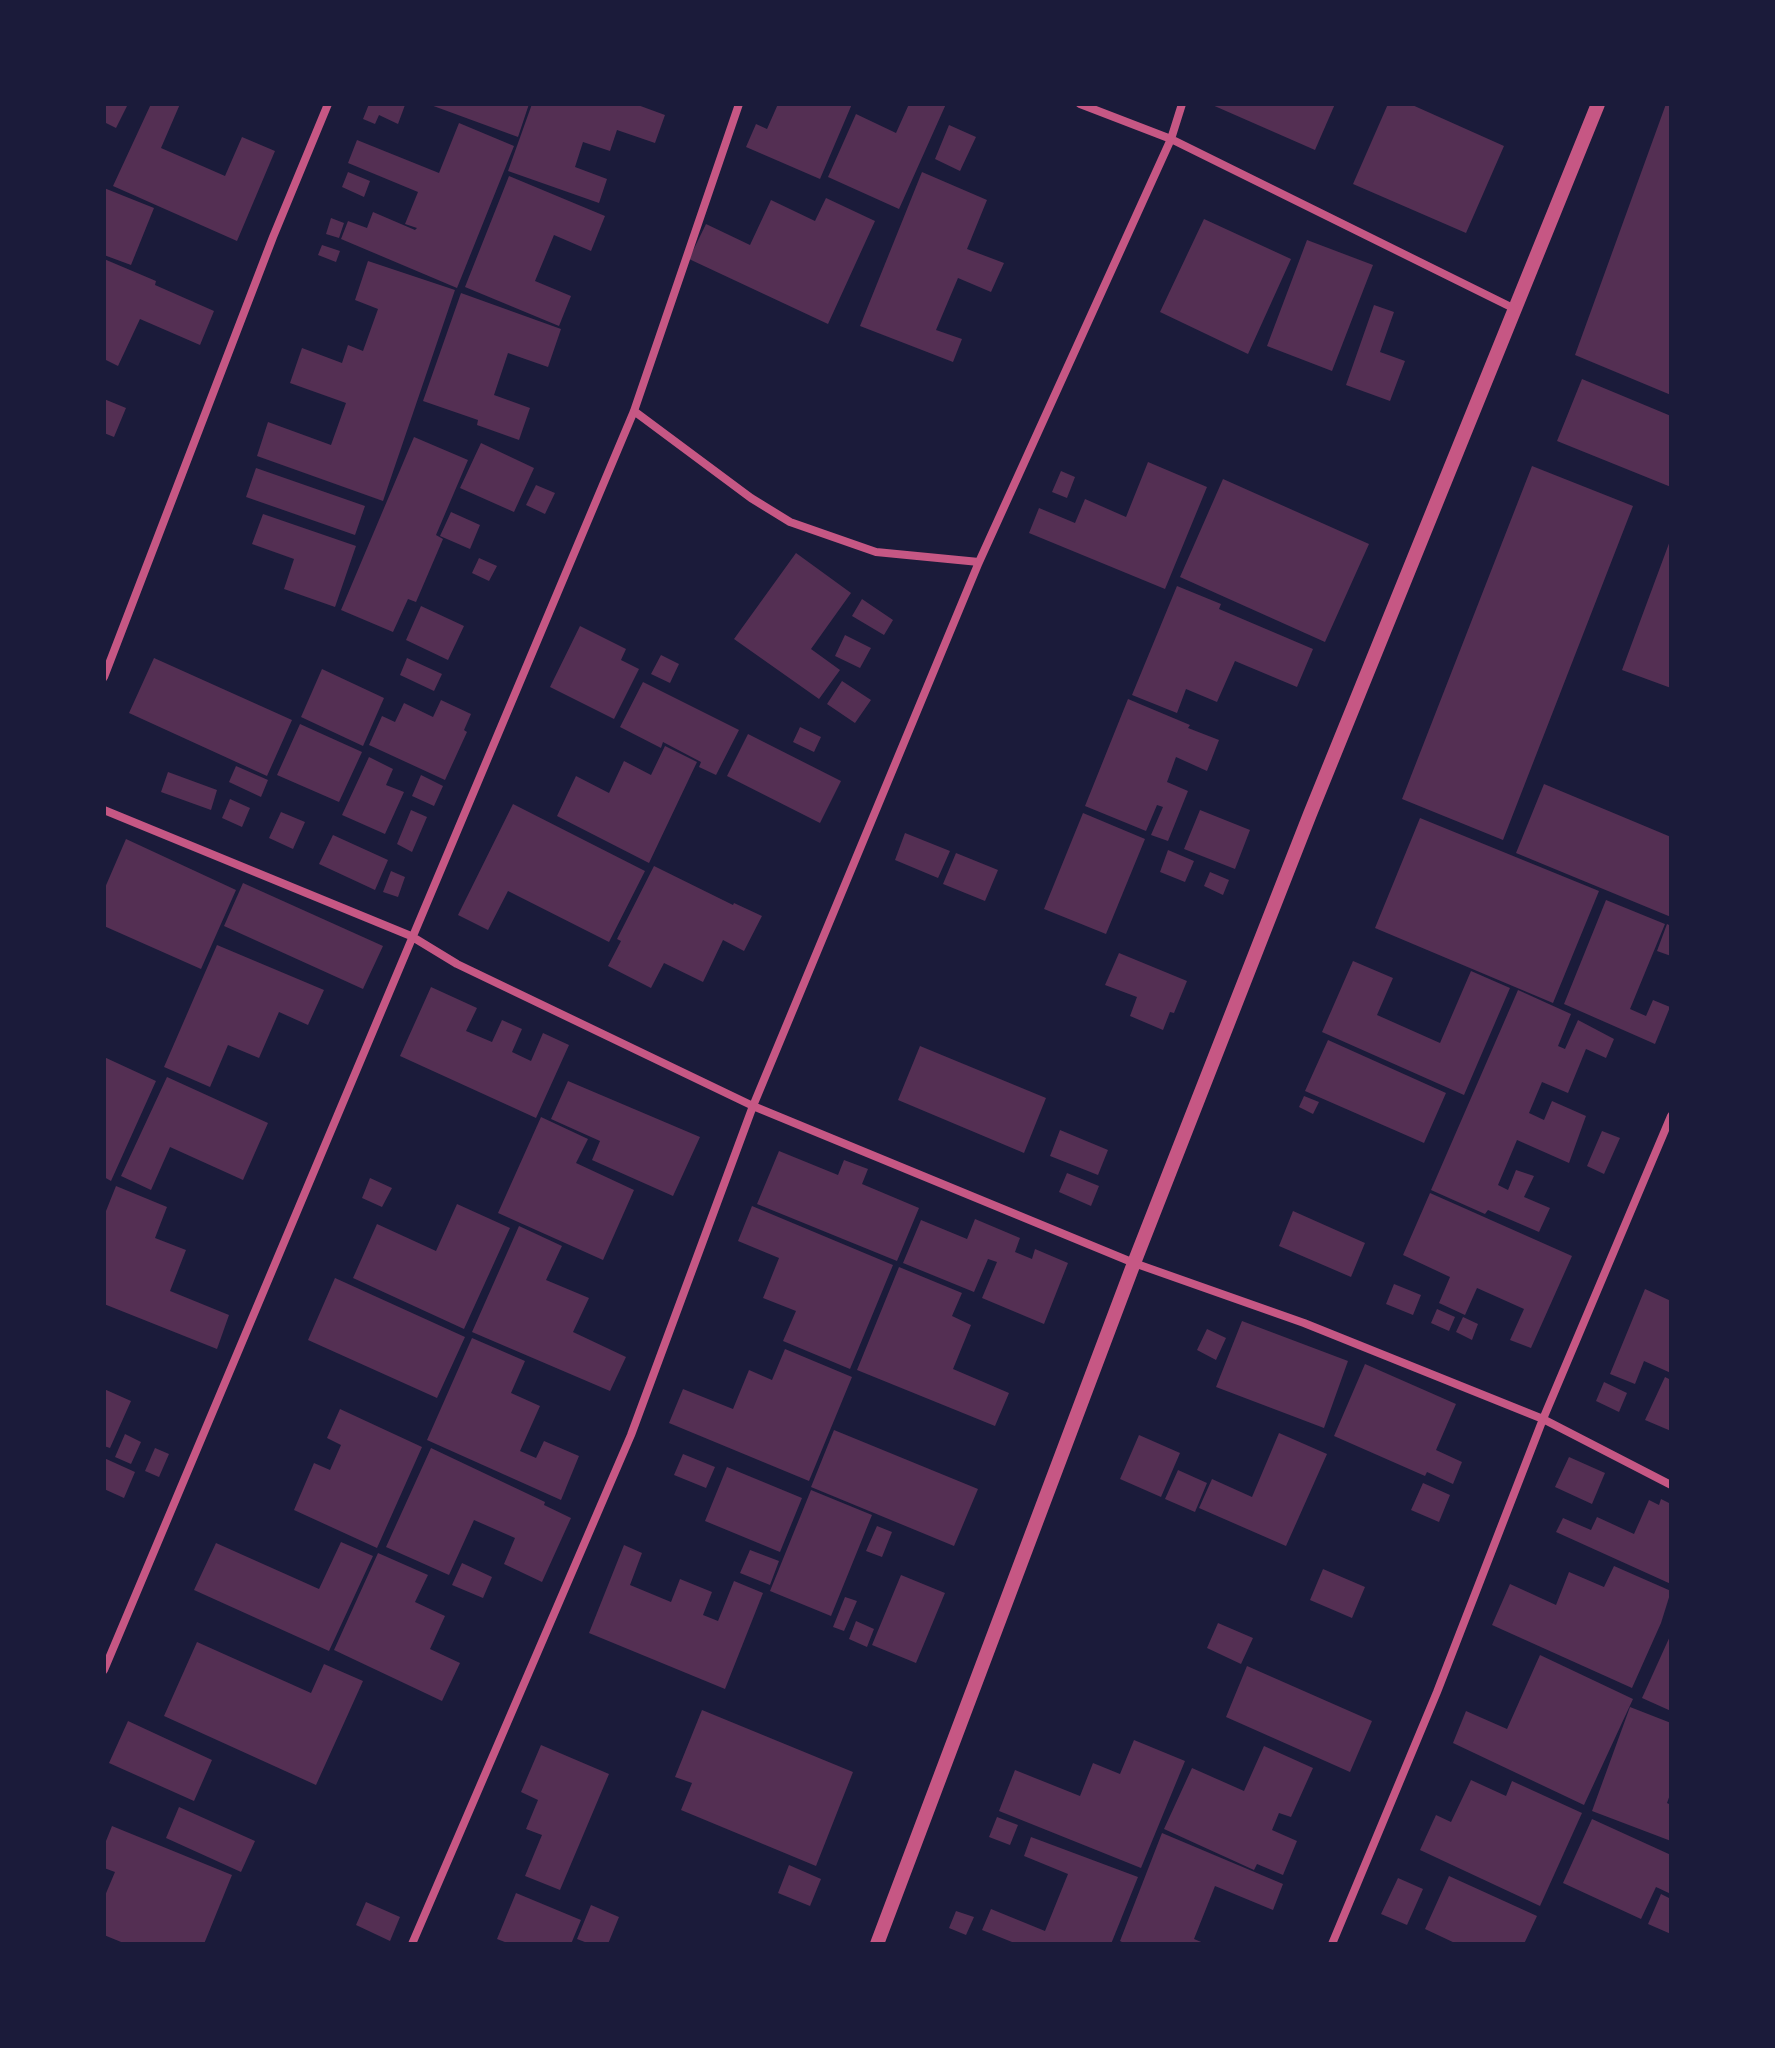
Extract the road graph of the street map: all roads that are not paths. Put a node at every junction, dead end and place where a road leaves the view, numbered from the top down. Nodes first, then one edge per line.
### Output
1 (328, 104) edge
2 (739, 104) edge
3 (1080, 104) edge
4 (1182, 104) edge
5 (1598, 104) edge
6 (1171, 139) junction
7 (1516, 310) junction
8 (634, 411) junction
9 (979, 562) junction
10 (104, 677) edge
11 (104, 810) edge
12 (411, 936) junction
13 (753, 1106) junction
14 (1671, 1116) edge
15 (1134, 1263) junction
16 (1543, 1419) junction
17 (1671, 1485) edge
18 (104, 1670) edge
19 (412, 1944) edge
20 (877, 1944) edge
21 (1332, 1944) edge

1 - 10 street
2 - 8 street
3 - 6 street
4 - 6 street
5 - 7 street
6 - 7 street
6 - 9 street
7 - 15 street
8 - 9 street
8 - 12 street
9 - 13 street
11 - 12 street
12 - 13 street
12 - 18 street
13 - 15 street
13 - 19 street
14 - 16 street
15 - 16 street
15 - 20 street
16 - 17 street
16 - 21 street

